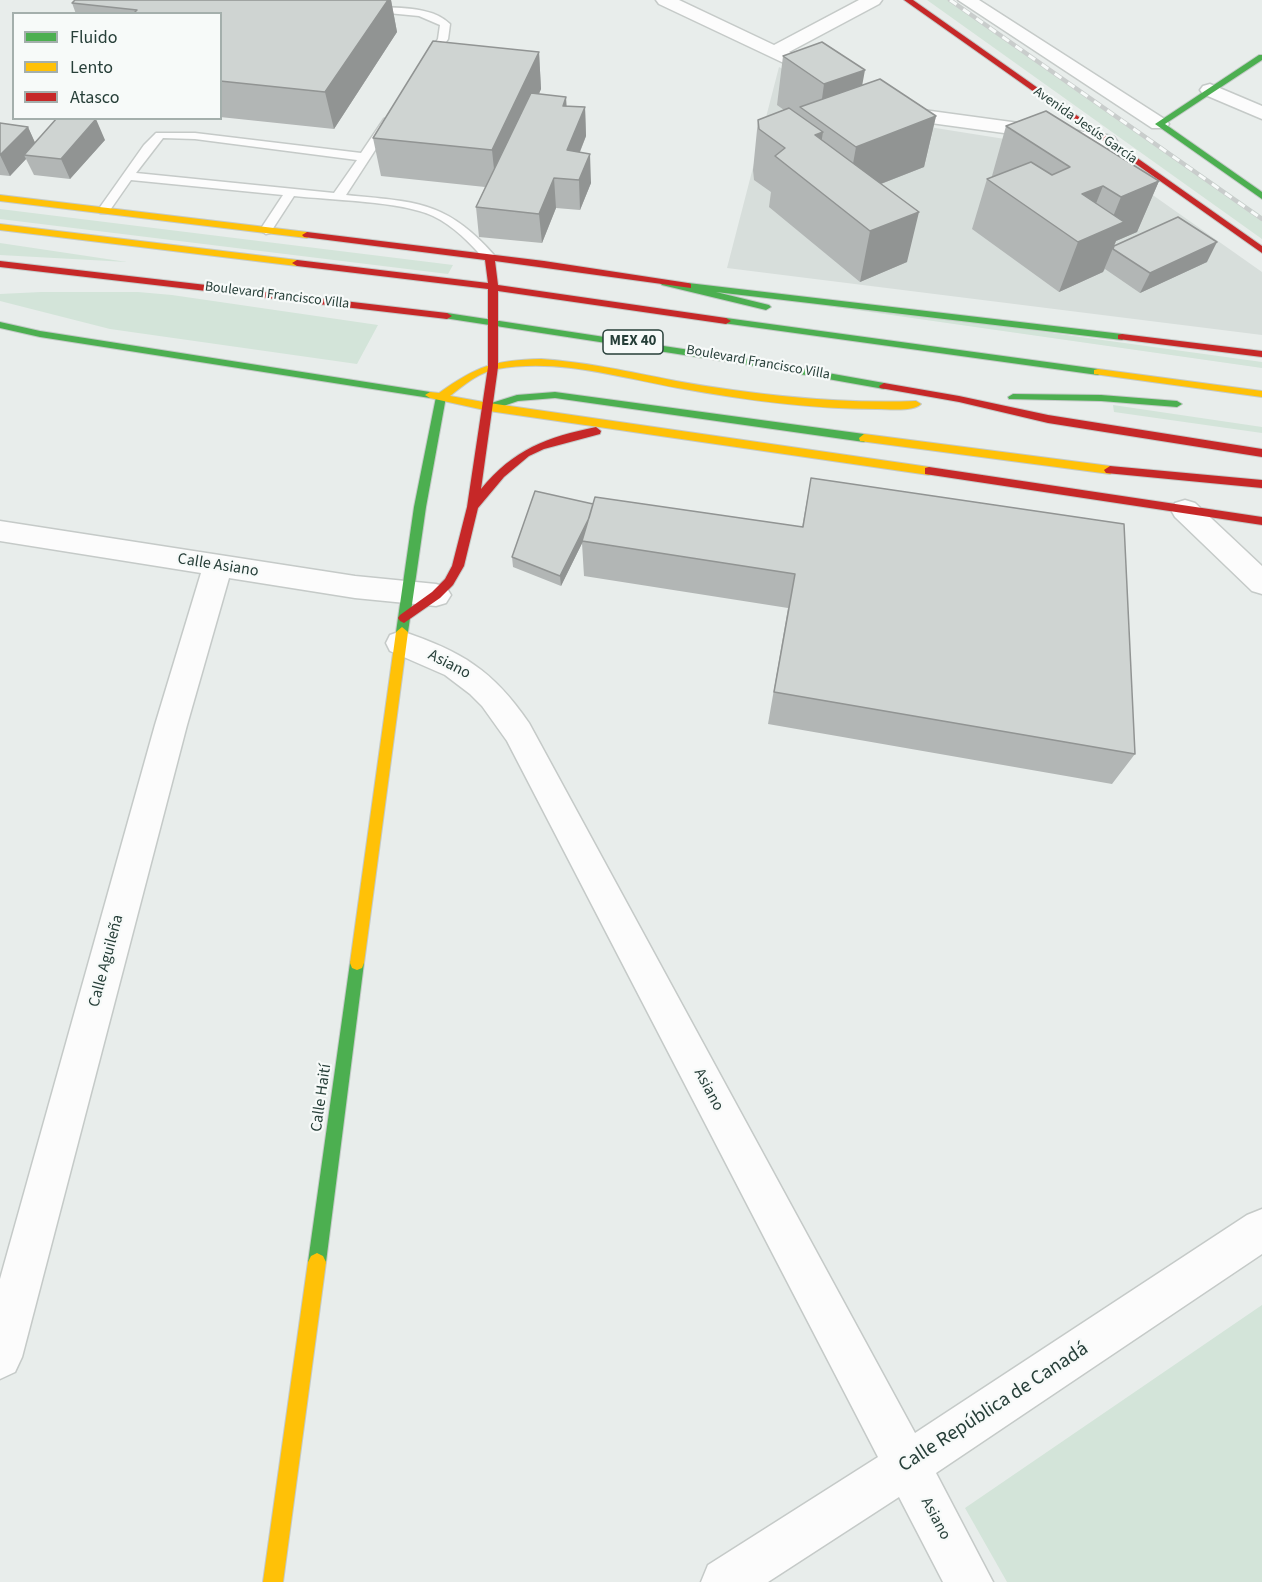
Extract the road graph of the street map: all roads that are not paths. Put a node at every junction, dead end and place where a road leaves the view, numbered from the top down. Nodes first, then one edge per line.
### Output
1 (665, 0) edge
2 (908, 0) edge
3 (967, 0) edge
4 (864, 1) edge
5 (364, 8) edge
6 (776, 51) junction
7 (1262, 57) edge
8 (424, 66) edge
9 (839, 83) edge
10 (1210, 90) junction
11 (876, 102) edge
12 (1262, 112) edge
13 (393, 113) edge
14 (1159, 124) junction
15 (1107, 141) junction
16 (364, 158) junction
17 (130, 176) junction
18 (290, 194) junction
19 (1262, 196) edge
20 (338, 197) junction
21 (0, 198) edge
22 (104, 210) junction
23 (0, 227) edge
24 (266, 230) junction
25 (1262, 250) edge
26 (490, 258) junction
27 (0, 264) edge
28 (89, 274) junction
29 (30, 282) dead end
30 (665, 283) junction
31 (493, 287) junction
32 (781, 311) dead end
33 (801, 317) dead end
34 (493, 321) junction
35 (0, 325) edge
36 (0, 332) edge
37 (40, 334) junction
38 (889, 344) junction
39 (1262, 354) edge
40 (493, 367) junction
41 (1262, 394) edge
42 (441, 397) junction
43 (959, 399) junction
44 (1189, 405) dead end
45 (489, 407) junction
46 (646, 428) junction
47 (1262, 453) edge
48 (1262, 484) edge
49 (473, 507) junction
50 (1185, 510) junction
51 (1262, 521) edge
52 (0, 531) edge
53 (218, 566) junction
54 (1262, 583) edge
55 (412, 612) junction
56 (1262, 1230) edge
57 (0, 1357) edge
58 (906, 1466) junction
59 (280, 1570) edge
60 (725, 1582) edge
61 (969, 1582) edge

1 - 6 street
2 - 15 street, Avenida Jesús García
3 - 14 street
4 - 6 street
5 - 8 lane
6 - 9 street
7 - 10 street
10 - 12 street
10 - 14 street
11 - 15 street
13 - 16 lane
14 - 19 street
15 - 25 street, Avenida Jesús García
16 - 17 lane
16 - 20 lane
17 - 18 lane
17 - 22 lane
18 - 20 lane
18 - 24 lane
20 - 26 lane
21 - 22 street
22 - 24 street
23 - 31 street, MEX 40
24 - 26 street
26 - 30 street
26 - 31 street
27 - 28 street, Boulevard Francisco Villa / MEX 40
28 - 29 street
28 - 34 street, Boulevard Francisco Villa / MEX 40
30 - 32 street
30 - 39 street
31 - 34 street
31 - 38 street, MEX 40
33 - 38 street
34 - 40 street
34 - 43 street, Boulevard Francisco Villa / MEX 40
35 - 37 street
36 - 37 street
37 - 42 street
38 - 41 street, MEX 40
40 - 42 street
40 - 43 street
40 - 45 street
42 - 45 street
42 - 55 street, Calle Haití
43 - 44 street
43 - 47 street, Boulevard Francisco Villa / MEX 40
45 - 46 street
45 - 48 street
45 - 49 street
46 - 49 street
46 - 50 street
49 - 55 street
50 - 51 street
50 - 54 street
52 - 53 street, Calle Asiano
53 - 55 street, Calle Asiano
53 - 57 street, Calle Aguileña
55 - 58 street, Asiano
55 - 59 street, Calle Haití
56 - 58 street, Calle República de Canadá
58 - 60 street, Calle República de Canadá
58 - 61 street, Asiano

